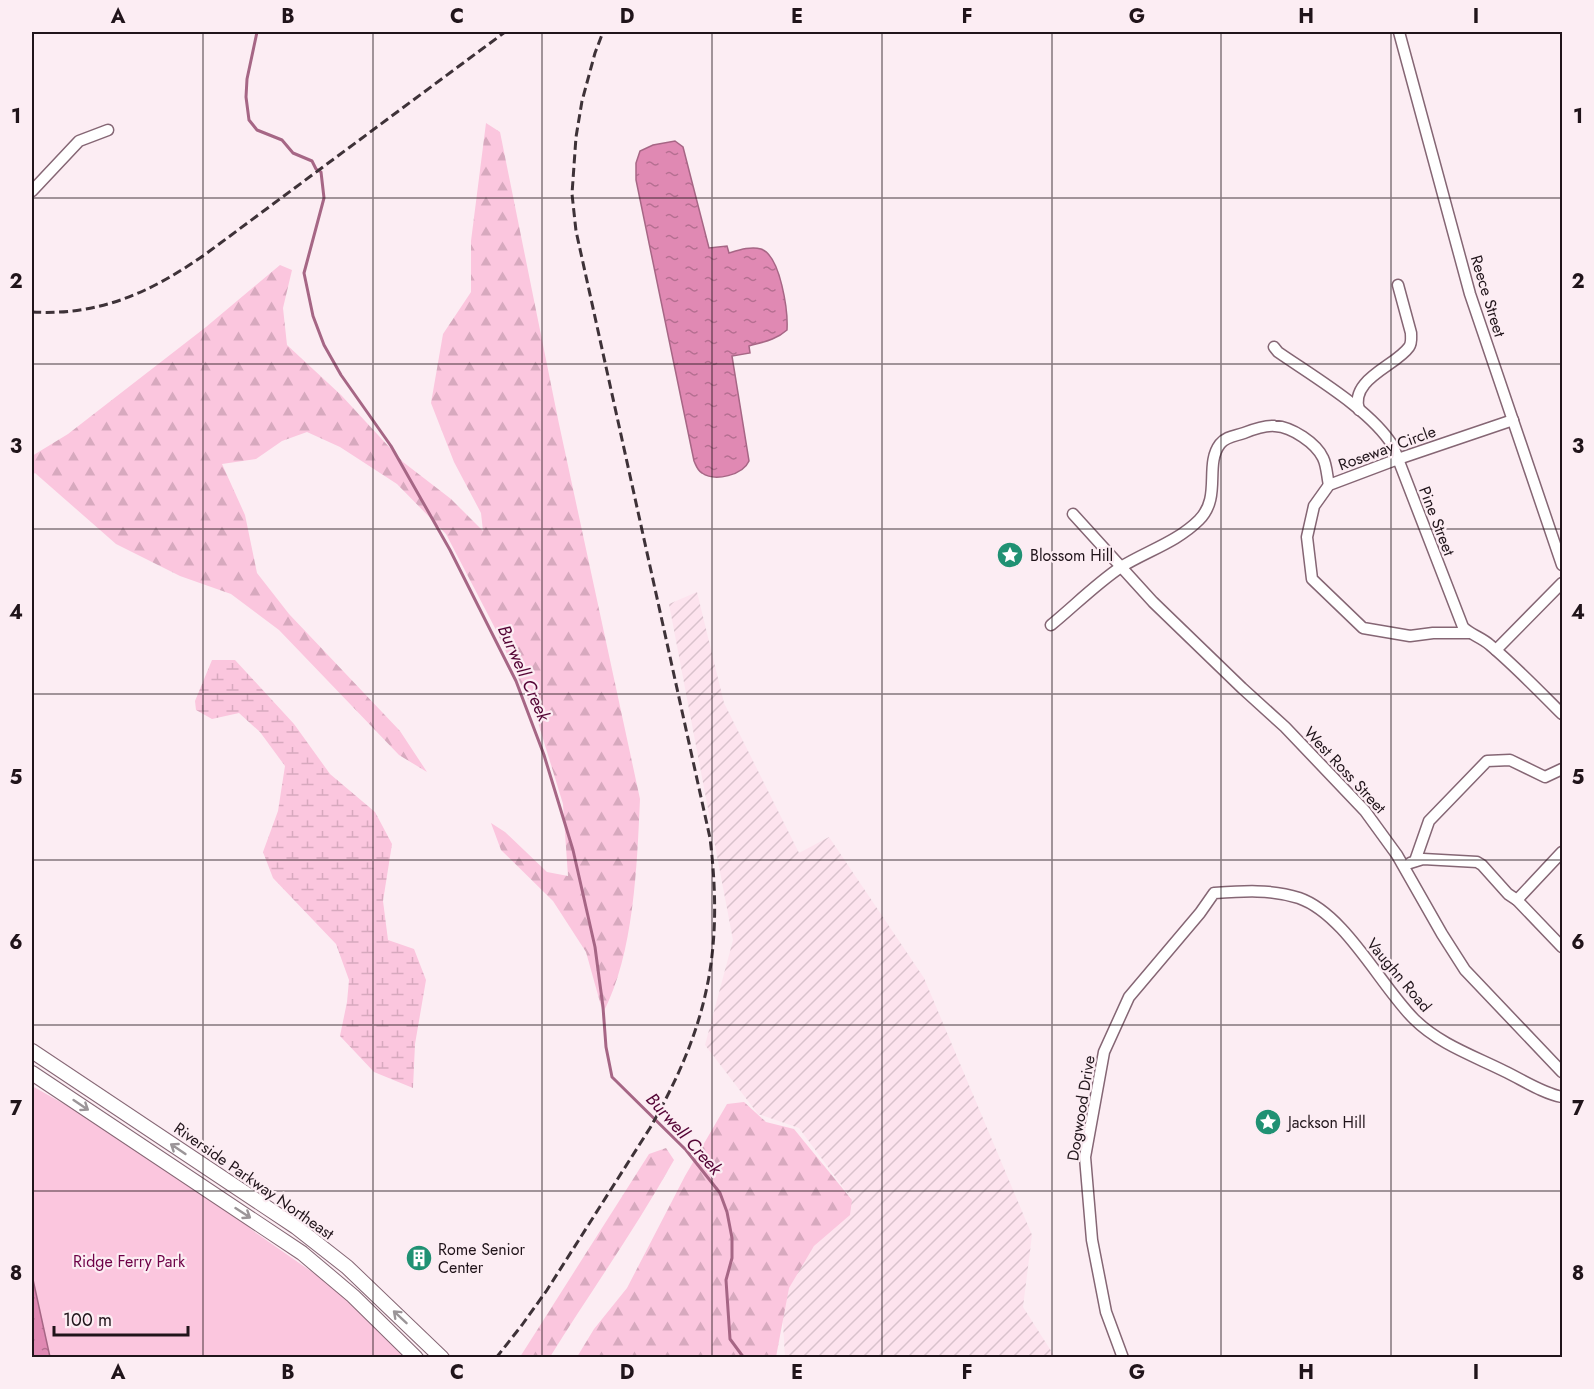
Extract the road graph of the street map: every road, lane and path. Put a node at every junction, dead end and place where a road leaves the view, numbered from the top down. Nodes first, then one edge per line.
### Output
1 (1399, 32) edge
2 (108, 130) dead end
3 (32, 191) edge
4 (1398, 285) dead end
5 (1274, 346) dead end
6 (1359, 410) junction
7 (1514, 420) junction
8 (1398, 459) junction
9 (1329, 485) junction
10 (1073, 514) dead end
11 (1563, 565) edge
12 (1120, 568) junction
13 (1563, 583) edge
14 (1051, 625) dead end
15 (1468, 633) junction
16 (1496, 650) junction
17 (1563, 714) edge
18 (1563, 769) edge
19 (1563, 852) edge
20 (1415, 861) junction
21 (1404, 866) junction
22 (1214, 894) joint
23 (1517, 900) junction
24 (1563, 947) edge
25 (32, 1051) edge
26 (1563, 1072) edge
27 (32, 1073) edge
28 (1563, 1097) edge
29 (416, 1358) edge
30 (442, 1358) edge
31 (1123, 1358) edge

1 - 7 street, Reece Street
2 - 3 street
4 - 6 street
5 - 6 street, Pine Street
6 - 8 street, Pine Street
7 - 8 street, Roseway Circle
7 - 11 street, Reece Street
8 - 9 street, Roseway Circle
8 - 15 street, Pine Street
9 - 12 street
9 - 15 street, Roseway Circle
10 - 12 street, West Ross Street
12 - 14 street
12 - 21 street, West Ross Street
13 - 16 street
15 - 16 street
16 - 17 street
18 - 20 street
19 - 23 street
20 - 21 street
20 - 23 street
21 - 26 street, West Ross Street
22 - 28 street, Vaughn Road
22 - 31 street, Dogwood Drive
23 - 24 street
30 -> 25 main road, Riverside Parkway Northeast
27 -> 29 main road, Riverside Parkway Northeast

